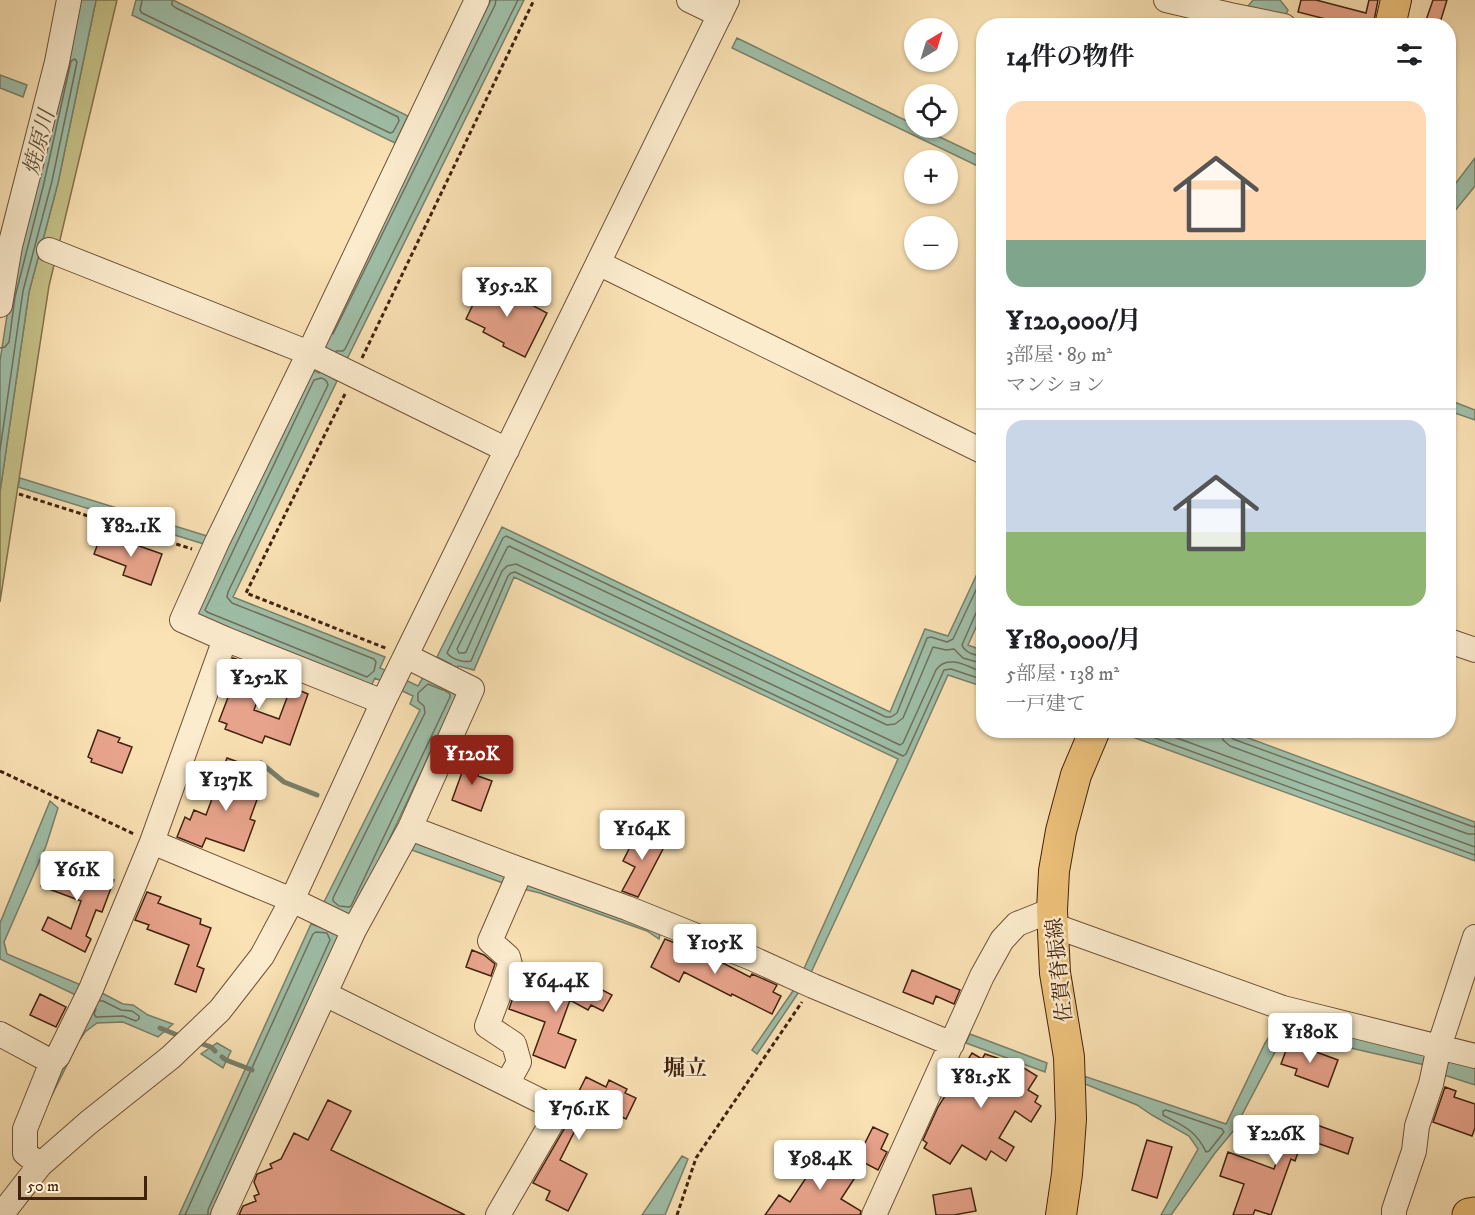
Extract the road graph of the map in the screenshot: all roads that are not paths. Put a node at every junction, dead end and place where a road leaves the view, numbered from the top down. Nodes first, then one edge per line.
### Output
1 (69, 0) edge
2 (477, 0) edge
3 (689, 0) edge
4 (1166, 0) edge
5 (1396, 0) edge
6 (723, 8) edge
7 (1246, 18) edge
8 (1392, 18) edge
9 (49, 249) dead end
10 (598, 263) junction
11 (0, 305) edge
12 (309, 353) junction
13 (976, 448) edge
14 (507, 450) junction
15 (225, 639) junction
16 (1456, 643) edge
17 (1475, 650) edge
18 (406, 656) junction
19 (383, 702) junction
20 (1092, 738) edge
21 (410, 828) junction
22 (152, 842) junction
23 (521, 870) junction
24 (302, 905) junction
25 (1052, 918) junction
26 (354, 930) junction
27 (1475, 937) edge
28 (325, 994) junction
29 (0, 1034) edge
30 (952, 1044) junction
31 (1475, 1056) edge
32 (1437, 1058) junction
33 (52, 1062) junction
34 (507, 1084) junction
35 (40, 1165) junction
36 (1475, 1214) edge
37 (1, 1215) edge
38 (223, 1215) edge
39 (498, 1215) edge
40 (874, 1215) edge
41 (1061, 1215) edge
42 (1394, 1215) edge
43 (1469, 1215) edge

1 - 11 street
2 - 12 street
3 - 6 street
4 - 7 street
5 - 8 main road
6 - 10 street
9 - 12 street
10 - 13 street
10 - 14 street
12 - 14 street
12 - 15 street
14 - 18 street
15 - 19 street
15 - 22 street
16 - 17 street
18 - 19 street
18 - 21 street
19 - 24 street
20 - 25 main road, 佐賀脊振線
21 - 23 street
21 - 26 street
22 - 24 street
22 - 33 street
23 - 30 street
23 - 34 street
24 - 26 street
24 - 35 street
25 - 30 street
25 - 32 street
25 - 41 main road, 佐賀脊振線
26 - 28 street
27 - 32 street
28 - 34 street
28 - 38 street
29 - 33 street
30 - 40 street
31 - 32 street
32 - 42 street
33 - 35 street
34 - 39 street
35 - 37 street
36 - 43 highway

